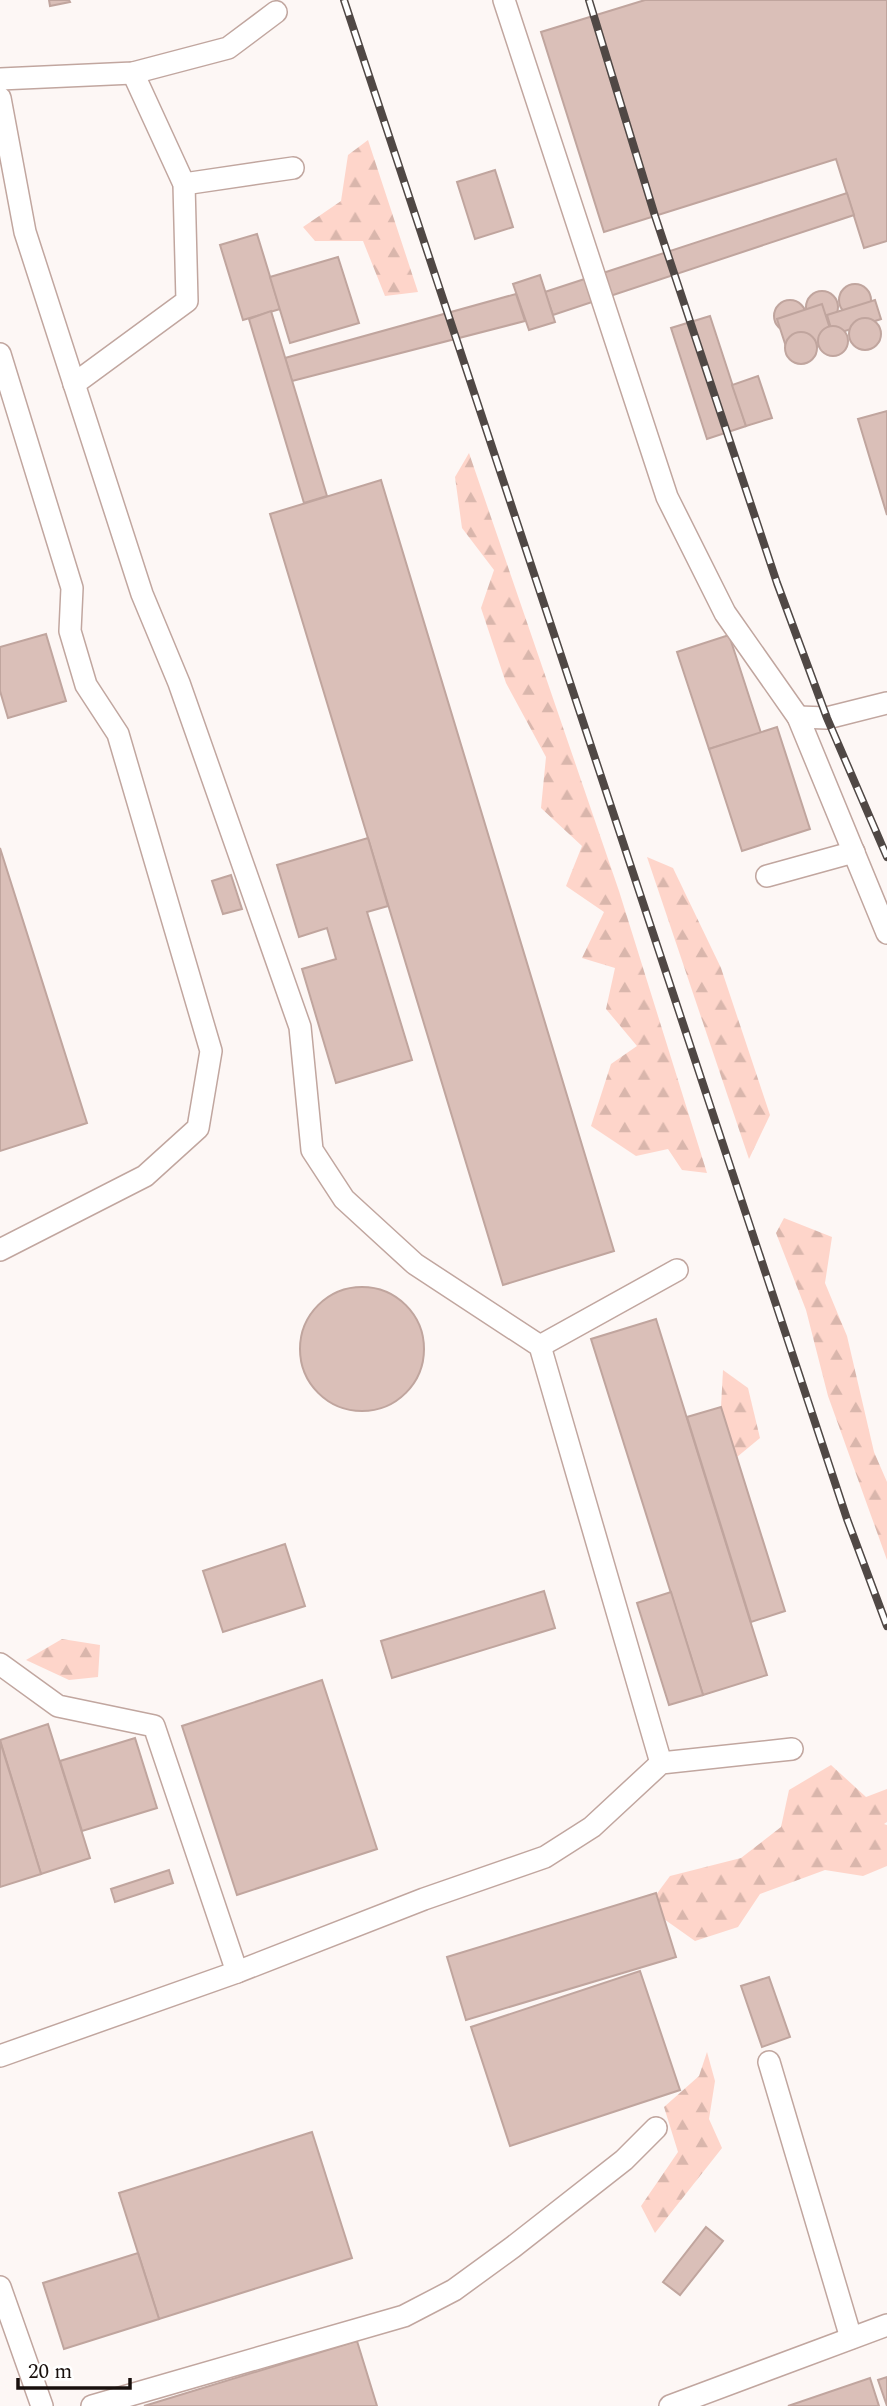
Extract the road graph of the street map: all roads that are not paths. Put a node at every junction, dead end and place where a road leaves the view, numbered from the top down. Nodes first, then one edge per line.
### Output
1 (504, 0) edge
2 (276, 12) dead end
3 (133, 73) junction
4 (0, 79) edge
5 (0, 98) edge
6 (293, 169) dead end
7 (184, 184) junction
8 (0, 354) edge
9 (74, 384) junction
10 (887, 703) edge
11 (798, 717) junction
12 (855, 852) junction
13 (767, 876) dead end
14 (887, 933) edge
15 (0, 1250) edge
16 (677, 1270) dead end
17 (540, 1346) junction
18 (0, 1664) edge
19 (792, 1749) dead end
20 (661, 1763) junction
21 (237, 1972) junction
22 (0, 2056) edge
23 (769, 2062) dead end
24 (656, 2128) dead end
25 (0, 2287) edge
26 (887, 2325) edge
27 (851, 2338) junction
28 (42, 2406) edge
29 (92, 2406) edge
30 (670, 2406) edge

1 - 11 lane
2 - 3 lane
3 - 4 lane
3 - 7 lane
5 - 9 lane
6 - 7 lane
7 - 9 lane
8 - 15 lane
9 - 17 lane
10 - 11 lane
11 - 12 lane
12 - 13 lane
12 - 14 lane
16 - 17 lane
17 - 20 lane
18 - 21 lane
19 - 20 lane
20 - 21 lane
21 - 22 lane
23 - 27 lane
24 - 29 lane
25 - 28 lane
26 - 27 lane
27 - 30 lane

